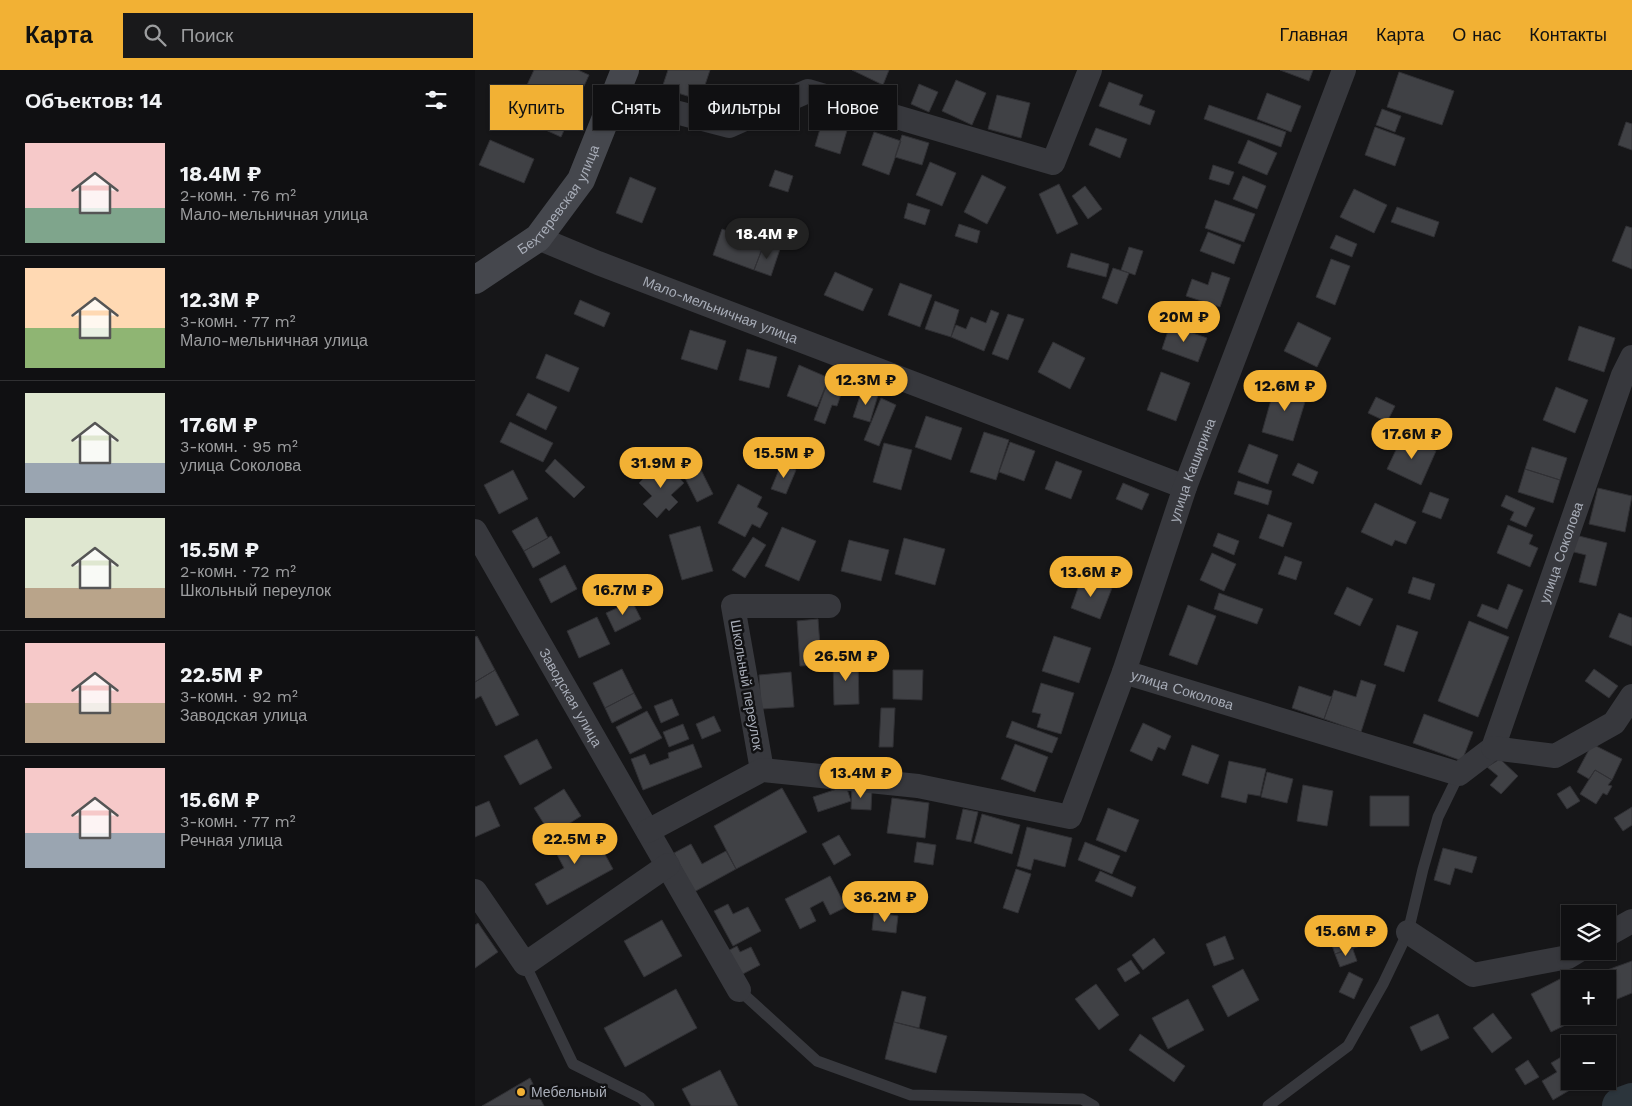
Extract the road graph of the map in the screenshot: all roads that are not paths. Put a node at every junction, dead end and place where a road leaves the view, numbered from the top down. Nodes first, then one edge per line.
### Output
1 (625, 70) edge
2 (1090, 70) edge
3 (1344, 70) edge
4 (619, 85) edge
5 (679, 113) edge
6 (601, 130) edge
7 (538, 238) junction
8 (475, 280) edge
9 (1632, 357) edge
10 (1185, 487) junction
11 (475, 531) edge
12 (829, 606) dead end
13 (1125, 672) junction
14 (1632, 696) edge
15 (1493, 748) junction
16 (762, 770) junction
17 (1459, 774) junction
18 (648, 831) junction
19 (667, 866) junction
20 (475, 891) edge
21 (1632, 921) edge
22 (1616, 930) edge
23 (1408, 932) junction
24 (1561, 958) edge
25 (525, 964) junction
26 (739, 990) joint
27 (649, 1106) edge
28 (1094, 1106) edge
29 (1268, 1106) edge

1 - 4 main road, Бехтеревская улица
2 - 5 street
3 - 10 street, улица Каширина
6 - 7 main road, Бехтеревская улица
7 - 8 main road, Бехтеревская улица
7 - 10 street, Мало-мельничная улица
9 - 15 street, улица Соколова
10 - 13 street, улица Каширина
11 - 18 street, Заводская улица
12 - 16 street, Школьный переулок
13 - 16 street, улица Каширина
13 - 17 street, улица Соколова
14 - 15 street
15 - 17 street
16 - 18 street
17 - 23 lane
18 - 19 street, Заводская улица
19 - 25 street
19 - 26 street, Заводская улица
20 - 25 street
21 - 22 street
23 - 24 street
23 - 29 lane
25 - 27 lane
26 - 28 lane

